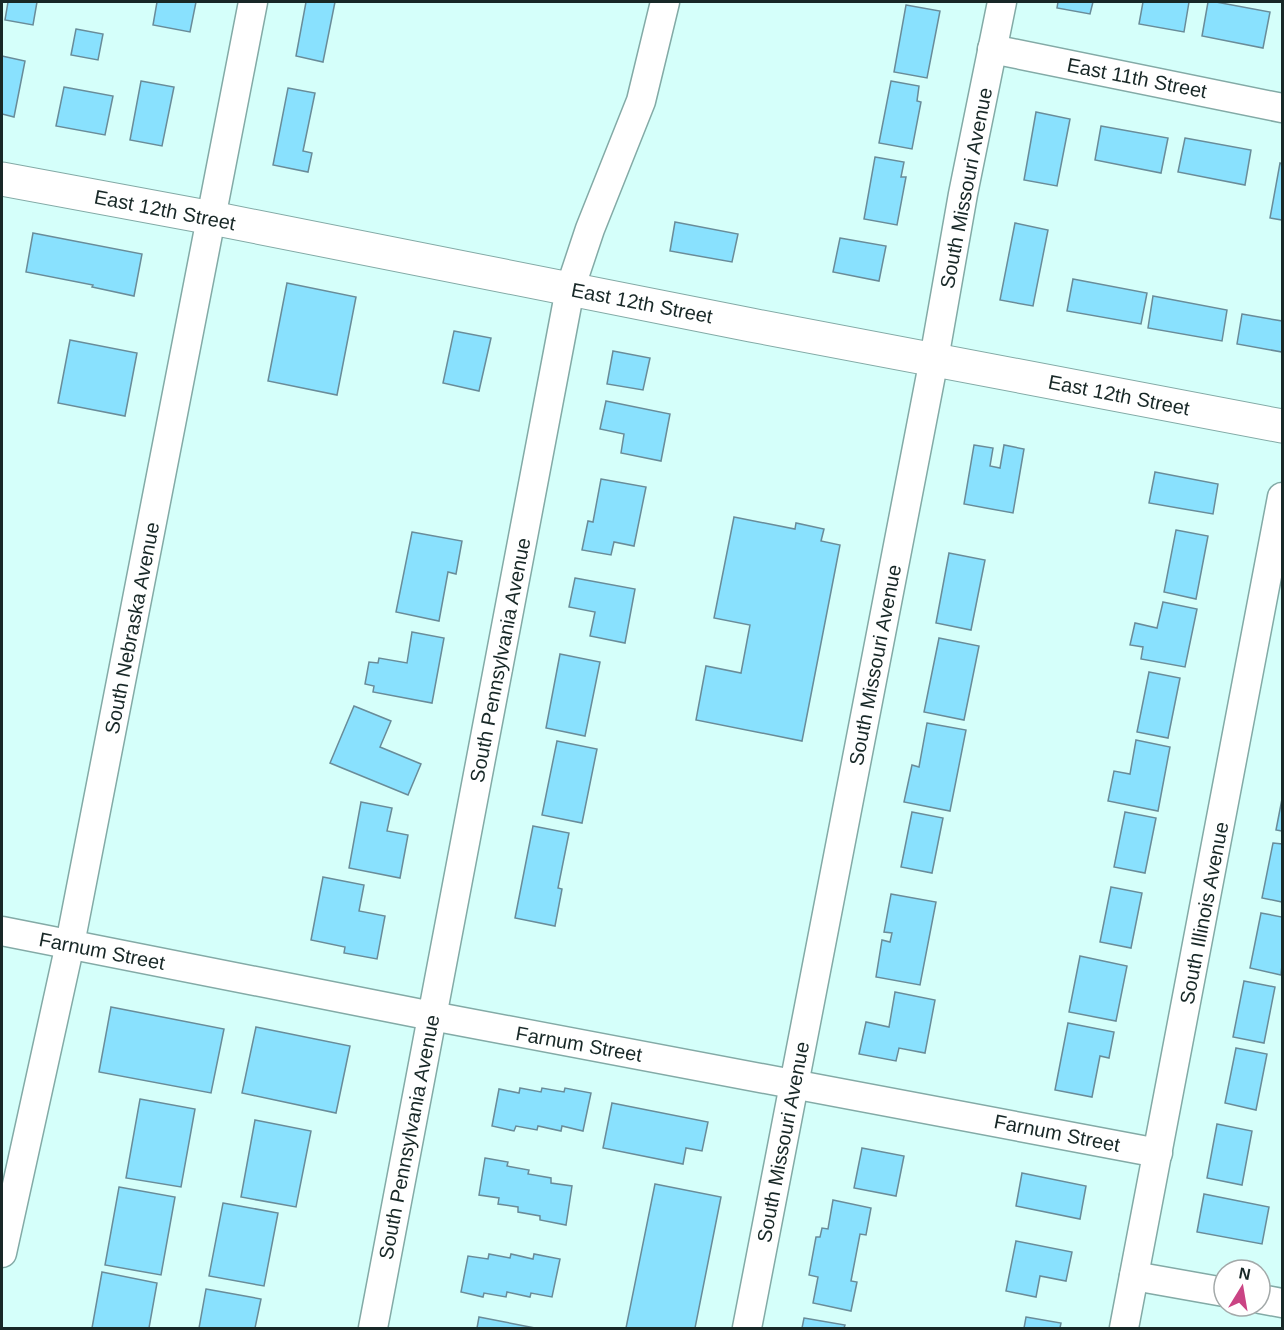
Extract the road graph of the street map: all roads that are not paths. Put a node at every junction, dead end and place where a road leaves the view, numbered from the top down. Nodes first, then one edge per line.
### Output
1 (253, 2) edge
2 (665, 2) edge
3 (1002, 2) edge
4 (992, 49) junction
5 (1282, 108) edge
6 (2, 179) edge
7 (212, 218) junction
8 (570, 289) junction
9 (934, 359) junction
10 (1282, 426) edge
11 (1282, 497) edge
12 (2, 931) edge
13 (70, 944) junction
14 (432, 1016) junction
15 (794, 1083) junction
16 (1158, 1153) junction
17 (2, 1253) edge
18 (1134, 1276) junction
19 (1212, 1290) edge
20 (373, 1329) edge
21 (747, 1329) edge
22 (1124, 1329) edge

1 - 7 street, South Nebraska Avenue
2 - 8 street, South Pennsylvania Avenue
3 - 4 street, South Missouri Avenue
4 - 5 street, East 11th Street
4 - 9 street, South Missouri Avenue
6 - 7 street, East 12th Street
7 - 8 street, East 12th Street
7 - 13 street, South Nebraska Avenue
8 - 9 street, East 12th Street
8 - 14 street, South Pennsylvania Avenue
9 - 10 street, East 12th Street
9 - 15 street, South Missouri Avenue
11 - 16 street, South Illinois Avenue
12 - 13 street, Farnum Street
13 - 14 street, Farnum Street
13 - 17 street, South Nebraska Avenue
14 - 15 street, Farnum Street
14 - 20 street, South Pennsylvania Avenue
15 - 16 street, Farnum Street
15 - 21 street, South Missouri Avenue
16 - 18 street, South Illinois Avenue
18 - 19 street
18 - 22 street, South Illinois Avenue

